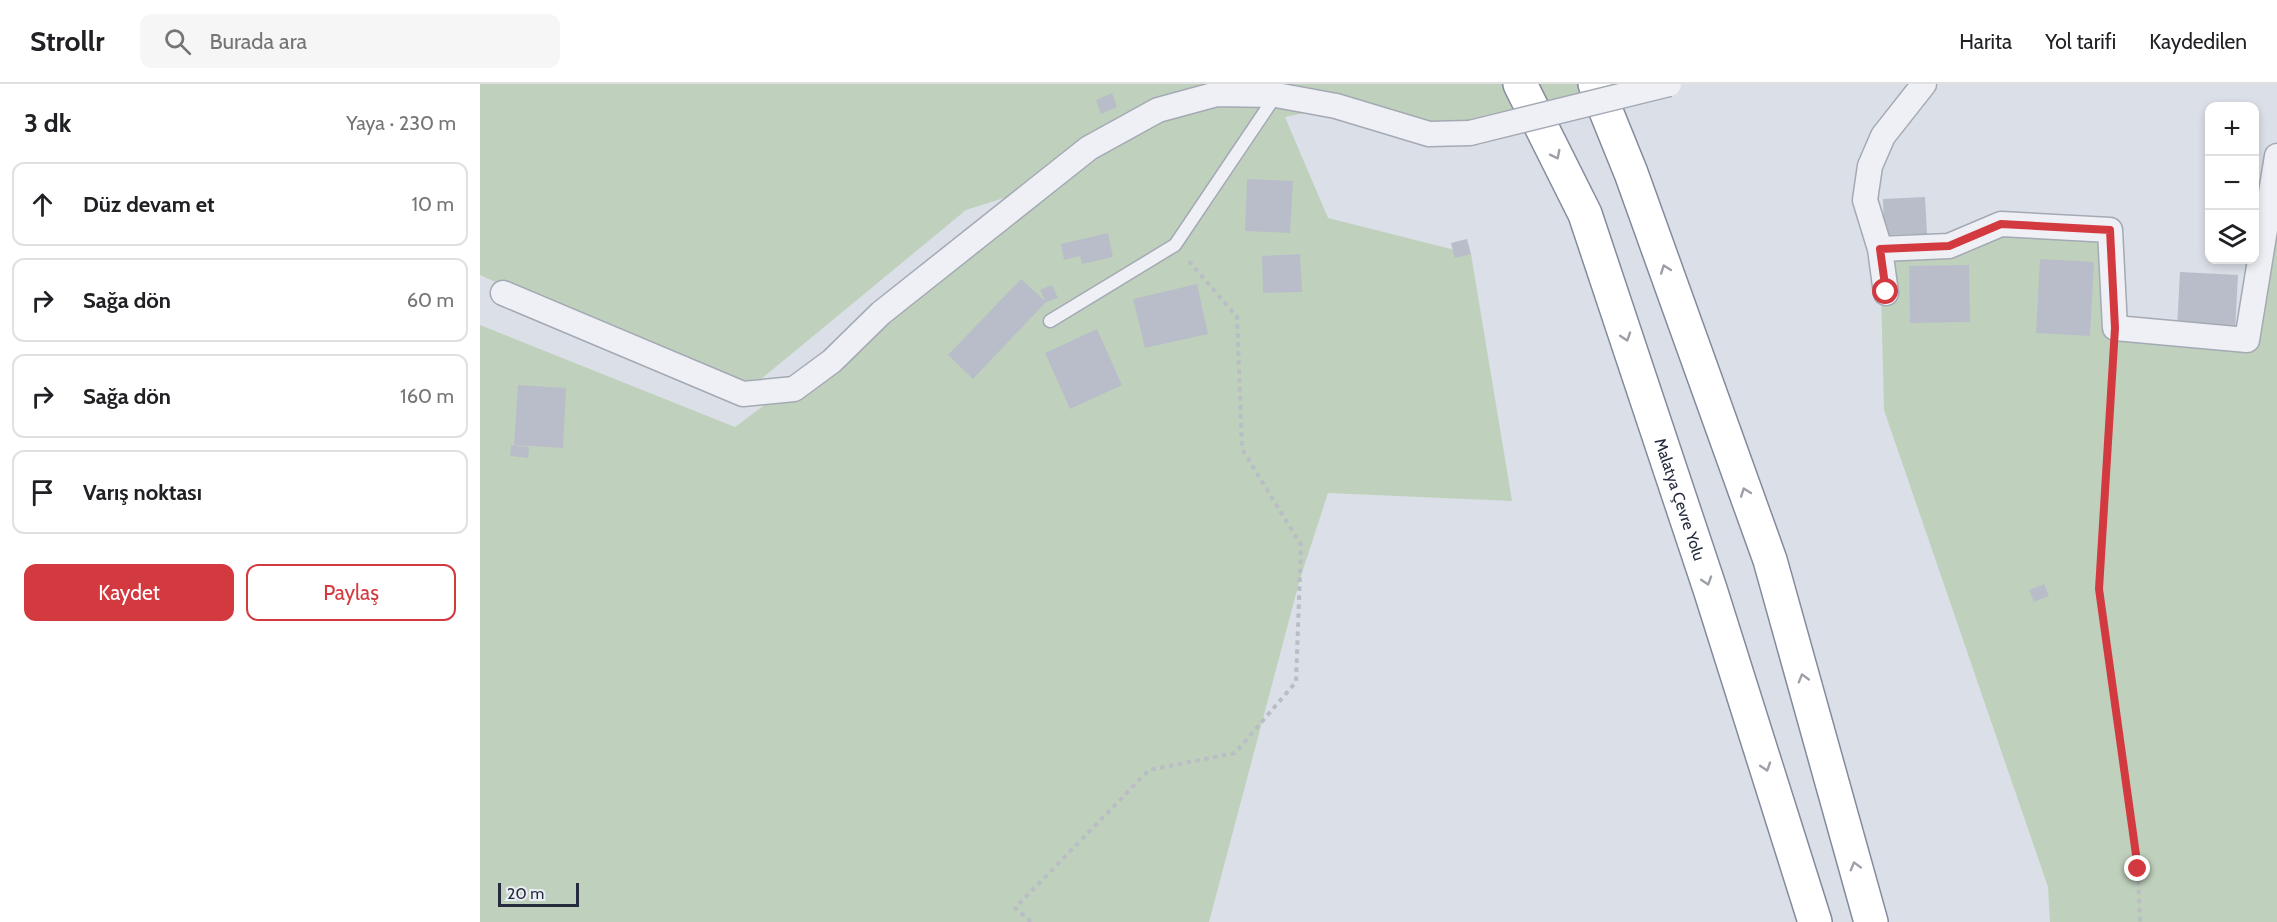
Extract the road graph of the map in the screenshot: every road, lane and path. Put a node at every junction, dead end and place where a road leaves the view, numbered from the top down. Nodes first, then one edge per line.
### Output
1 (1520, 84) edge
2 (1595, 84) edge
3 (1669, 84) edge
4 (1924, 84) edge
5 (1276, 94) junction
6 (2277, 156) edge
7 (1175, 245) junction
8 (1880, 249) junction
9 (1886, 292) dead end
10 (503, 293) dead end
11 (1050, 321) dead end
12 (2115, 328) junction
13 (1031, 922) edge
14 (1815, 922) edge
15 (1871, 922) edge
16 (2140, 922) edge

1 -> 14 highway, Malatya Çevre Yolu
15 -> 2 highway
3 - 5 street, bridge
4 - 8 street
5 - 7 lane
5 - 10 street
6 - 12 street
7 - 11 lane
7 - 13 path
8 - 9 street
8 - 12 street
12 - 16 path

